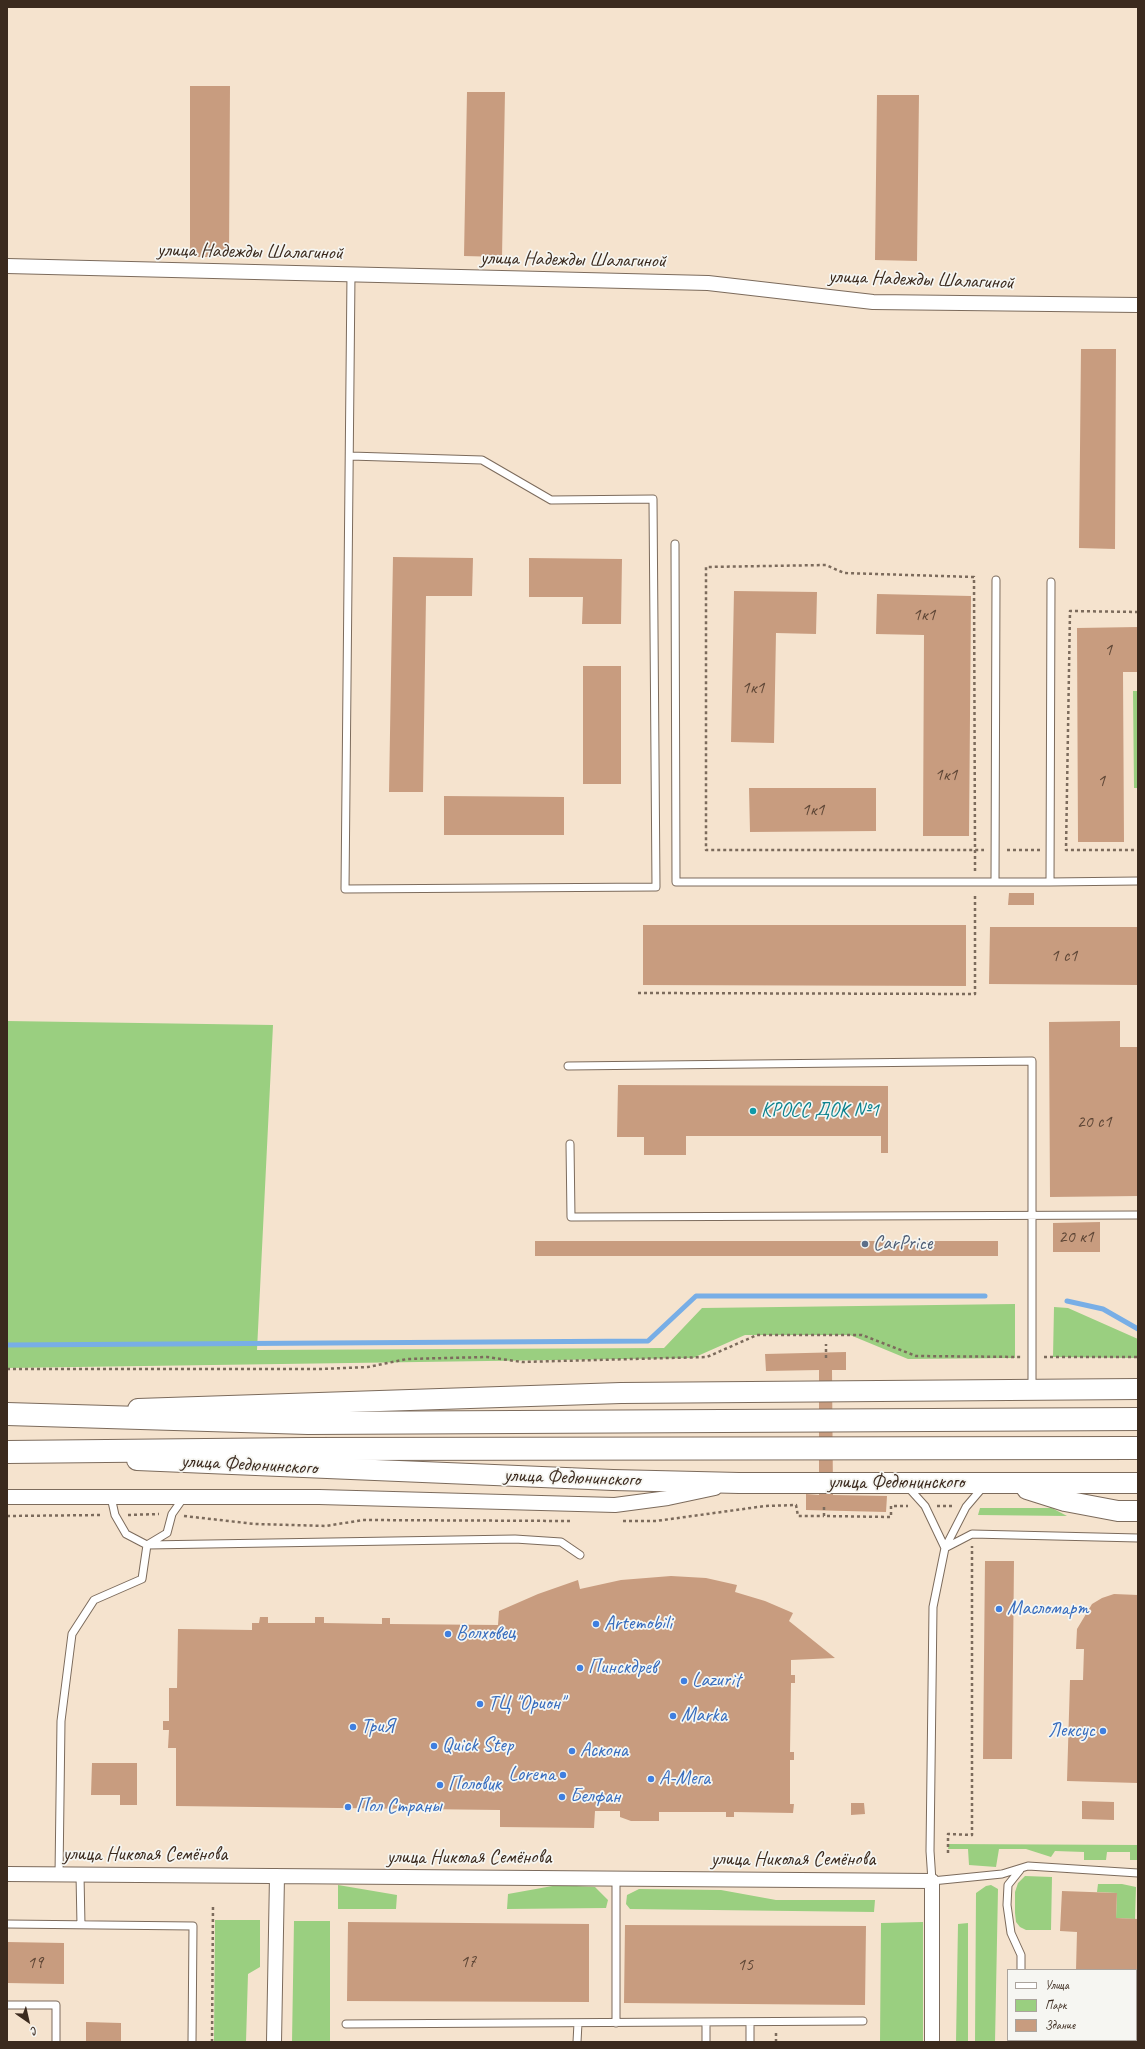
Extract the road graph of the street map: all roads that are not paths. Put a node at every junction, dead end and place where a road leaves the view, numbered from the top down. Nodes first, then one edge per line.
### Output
1 (7, 266) edge
2 (351, 274) junction
3 (1138, 305) edge
4 (350, 456) junction
5 (675, 544) dead end
6 (996, 580) dead end
7 (1051, 582) dead end
8 (1138, 881) edge
9 (995, 882) junction
10 (1050, 882) junction
11 (568, 1066) dead end
12 (570, 1144) dead end
13 (1138, 1215) edge
14 (1031, 1216) junction
15 (1032, 1389) junction
16 (1138, 1389) edge
17 (7, 1413) edge
18 (1138, 1419) edge
19 (1138, 1448) edge
20 (7, 1453) edge
21 (739, 1483) junction
22 (904, 1483) junction
23 (1010, 1483) junction
24 (1138, 1483) edge
25 (986, 1484) junction
26 (184, 1496) junction
27 (7, 1497) edge
28 (111, 1497) junction
29 (1138, 1511) edge
30 (1138, 1538) edge
31 (147, 1545) junction
32 (945, 1548) junction
33 (580, 1554) dead end
34 (1020, 1870) junction
35 (1138, 1873) edge
36 (7, 1874) edge
37 (59, 1875) junction
38 (80, 1875) junction
39 (276, 1876) junction
40 (616, 1879) junction
41 (932, 1881) junction
42 (7, 1924) edge
43 (81, 1925) junction
44 (1022, 1969) edge
45 (7, 2005) edge
46 (863, 2021) dead end
47 (706, 2022) junction
48 (750, 2022) junction
49 (578, 2023) junction
50 (616, 2023) junction
51 (346, 2024) dead end
52 (56, 2042) edge
53 (192, 2042) edge
54 (274, 2042) edge
55 (578, 2042) edge
56 (706, 2042) edge
57 (750, 2042) edge
58 (932, 2042) edge

1 - 2 street, улица Надежды Шалагиной
2 - 3 street, улица Надежды Шалагиной
2 - 4 lane
4 - 4 lane
5 - 9 lane
6 - 9 lane
7 - 10 lane
8 - 10 lane
9 - 10 lane
11 - 14 lane
12 - 14 lane
13 - 14 lane
14 - 15 lane
15 - 16 main road
15 - 17 main road
17 - 18 highway
19 - 20 highway, улица Федюнинского
20 - 21 main road, улица Федюнинского
21 - 22 main road, улица Федюнинского
21 - 26 street
22 - 25 main road, улица Федюнинского
22 - 32 lane
23 - 24 main road, улица Федюнинского
23 - 25 main road, улица Федюнинского
23 - 29 main road
25 - 32 lane
26 - 28 street
26 - 31 lane
27 - 28 street
28 - 31 lane
30 - 32 lane
31 - 33 lane
31 - 37 lane
32 - 41 lane
34 - 35 lane
34 - 41 lane
34 - 44 lane
36 - 37 street, улица Николая Семёнова
37 - 38 street, улица Николая Семёнова
38 - 39 street, улица Николая Семёнова
38 - 43 lane
39 - 40 street, улица Николая Семёнова
39 - 54 street
40 - 41 street, улица Николая Семёнова
40 - 50 lane
41 - 58 street
42 - 43 lane
43 - 53 lane
45 - 52 lane
46 - 48 lane
47 - 48 lane
47 - 50 lane
47 - 56 lane
48 - 57 lane
49 - 50 lane
49 - 51 lane
49 - 55 lane

